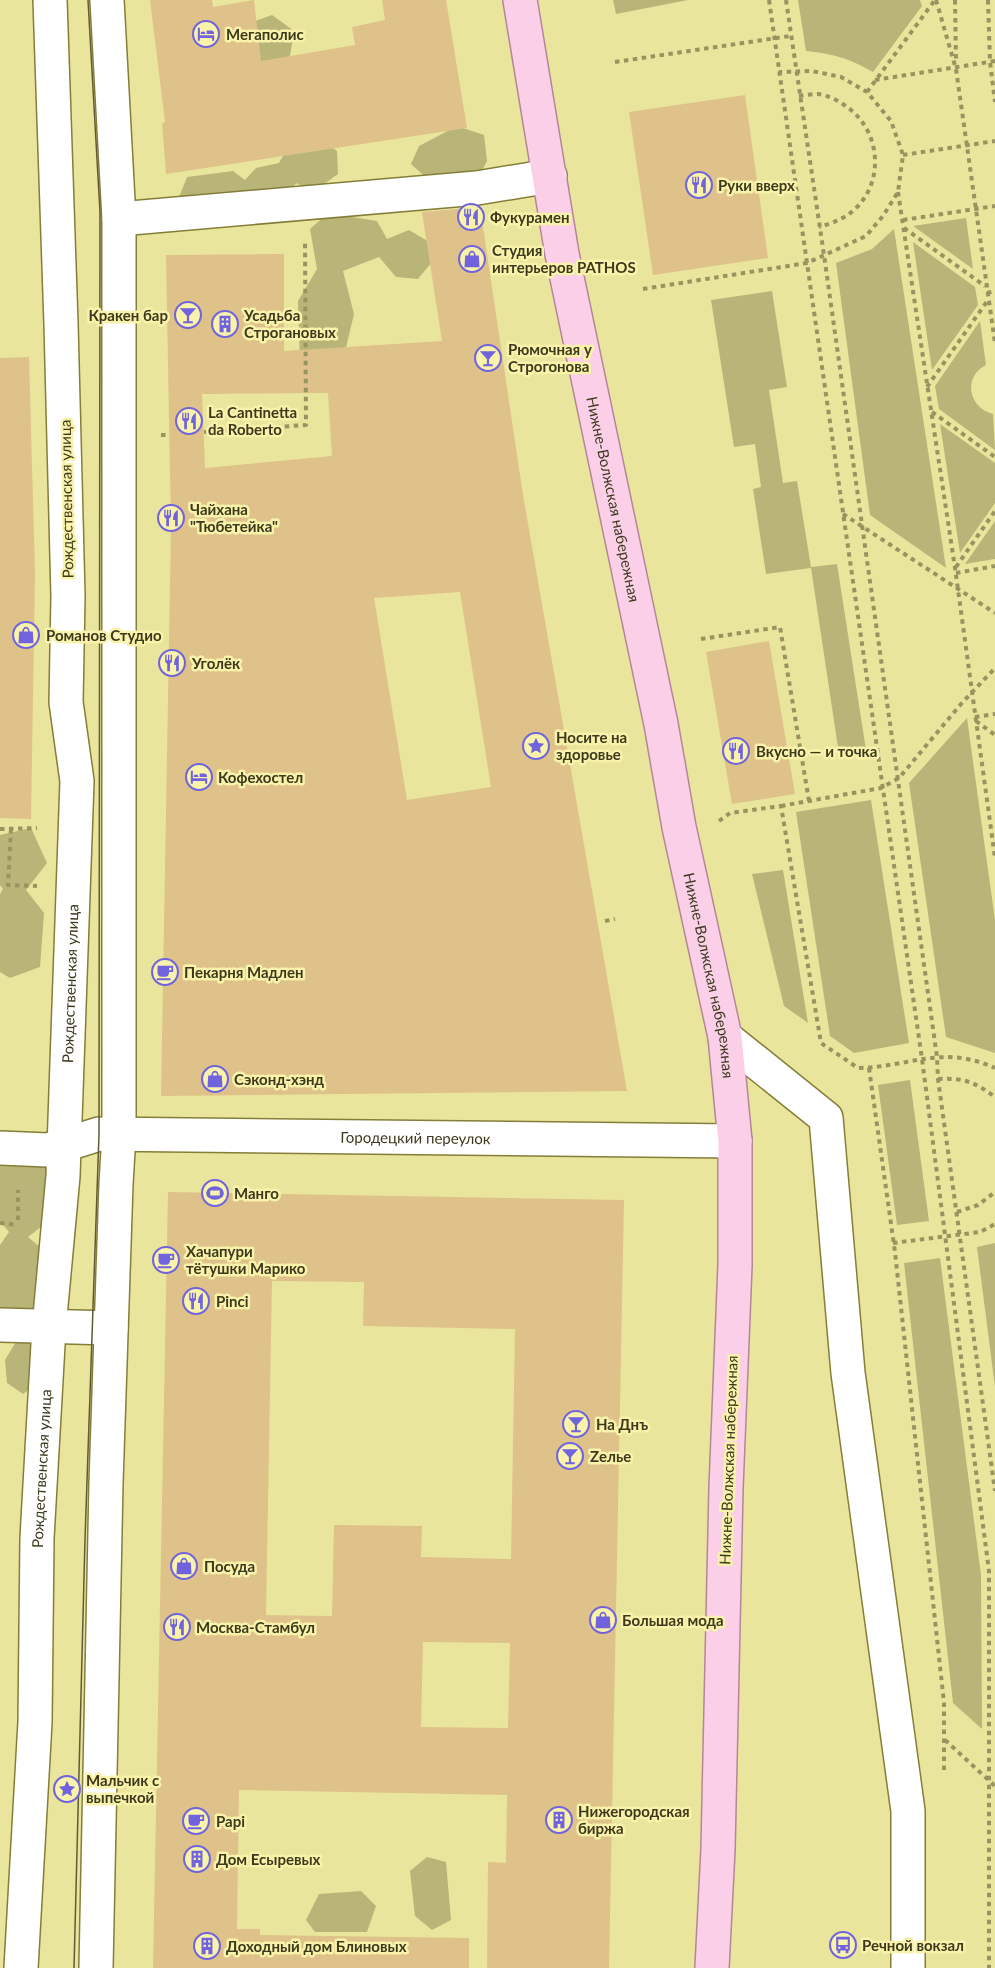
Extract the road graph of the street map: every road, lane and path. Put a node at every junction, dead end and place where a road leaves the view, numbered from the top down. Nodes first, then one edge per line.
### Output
1 (50, 0) edge
2 (107, 0) edge
3 (520, 0) edge
4 (769, 0) edge
5 (786, 0) edge
6 (935, 0) edge
7 (955, 0) edge
8 (988, 0) edge
9 (790, 36) junction
10 (774, 38) junction
11 (615, 62) dead end
12 (993, 62) edge
13 (956, 69) junction
14 (795, 71) junction
15 (779, 72) junction
16 (875, 80) junction
17 (867, 92) junction
18 (799, 96) junction
19 (995, 102) edge
20 (995, 141) edge
21 (967, 145) junction
22 (903, 155) junction
23 (550, 176) junction
24 (898, 192) junction
25 (304, 203) junction
26 (995, 206) edge
27 (975, 209) junction
28 (119, 219) junction
29 (903, 220) junction
30 (819, 227) junction
31 (904, 228) junction
32 (824, 255) junction
33 (807, 263) junction
34 (986, 287) junction
35 (643, 289) dead end
36 (995, 291) edge
37 (987, 293) junction
38 (988, 299) junction
39 (995, 343) edge
40 (927, 387) junction
41 (931, 411) junction
42 (204, 432) dead end
43 (161, 435) dead end
44 (169, 435) dead end
45 (995, 457) edge
46 (995, 511) edge
47 (842, 513) junction
48 (862, 526) junction
49 (995, 566) edge
50 (955, 570) junction
51 (958, 590) junction
52 (995, 613) edge
53 (701, 639) dead end
54 (995, 668) edge
55 (972, 692) junction
56 (995, 714) edge
57 (976, 719) junction
58 (995, 735) edge
59 (899, 778) junction
60 (881, 788) junction
61 (808, 801) junction
62 (781, 806) junction
63 (719, 821) dead end
64 (11, 828) junction
65 (44, 828) dead end
66 (0, 829) edge
67 (995, 858) edge
68 (40, 886) dead end
69 (615, 919) dead end
70 (605, 921) dead end
71 (724, 1037) junction
72 (938, 1057) junction
73 (922, 1059) junction
74 (869, 1068) junction
75 (995, 1068) edge
76 (938, 1079) junction
77 (995, 1097) edge
78 (109, 1134) junction
79 (735, 1141) junction
80 (64, 1145) junction
81 (0, 1148) edge
82 (995, 1192) edge
83 (957, 1212) junction
84 (0, 1223) edge
85 (995, 1224) edge
86 (18, 1225) dead end
87 (960, 1234) junction
88 (945, 1236) junction
89 (893, 1243) junction
90 (0, 1325) edge
91 (49, 1327) junction
92 (111, 1328) junction
93 (995, 1491) edge
94 (944, 1740) junction
95 (944, 1774) dead end
96 (989, 1781) junction
97 (995, 1786) edge
98 (21, 1968) edge
99 (96, 1968) edge
100 (712, 1968) edge
101 (908, 1968) edge
102 (988, 1968) edge

1 - 80 street, Рождественская улица
2 - 28 street
3 - 23 main road, Нижне-Волжская набережная
4 - 10 path
5 - 9 path
6 - 13 path
6 - 16 path
7 - 13 path
8 - 12 path
9 - 10 path
9 - 14 path
10 - 11 path
10 - 15 path
12 - 13 path
12 - 19 path
13 - 16 path
13 - 21 path
14 - 15 path
14 - 17 path
14 - 18 path
15 - 33 path
16 - 17 path
17 - 22 path
18 - 30 path
18 - 30 path
20 - 21 path
21 - 22 path
21 - 27 path
22 - 24 path
23 - 25 street
23 - 71 main road, Нижне-Волжская набережная
24 - 29 path
24 - 32 path
25 - 28 street
25 - 42 path
26 - 27 path
27 - 29 path
27 - 34 path
28 - 78 street
29 - 31 path
30 - 32 path
31 - 34 path
31 - 40 path
32 - 33 path
32 - 48 path
33 - 35 path
33 - 47 path
34 - 37 path
36 - 37 path
37 - 38 path
38 - 39 path
38 - 40 path
40 - 41 path
41 - 45 path
41 - 50 path
43 - 44 path
46 - 50 path
47 - 48 path
47 - 60 path
48 - 51 path
48 - 59 path
49 - 50 path
50 - 51 path
51 - 52 path
51 - 55 path
53 - 61 path
54 - 55 path
55 - 57 path
55 - 59 path
56 - 57 path
57 - 58 path
57 - 67 path
59 - 60 path
59 - 72 path
60 - 61 path
60 - 73 path
61 - 62 path
62 - 63 path
62 - 74 path
64 - 65 path
64 - 66 path
64 - 68 path
69 - 70 path
71 - 79 main road, Нижне-Волжская набережная
71 - 101 street
72 - 73 path
72 - 75 path
72 - 76 path
73 - 74 path
73 - 88 path
74 - 89 path
76 - 77 path
76 - 83 path
78 - 79 street, Городецкий переулок
78 - 80 street, Городецкий переулок
78 - 92 street
79 - 100 main road, Нижне-Волжская набережная
80 - 81 street, Городецкий переулок
80 - 91 street, Рождественская улица
82 - 83 path
83 - 87 path
84 - 86 path
85 - 87 path
87 - 88 path
87 - 93 path
88 - 89 path
88 - 96 path
89 - 94 path
90 - 91 street
91 - 92 street
91 - 98 street, Рождественская улица
92 - 99 street
94 - 95 path
94 - 96 path
96 - 97 path
96 - 102 path

